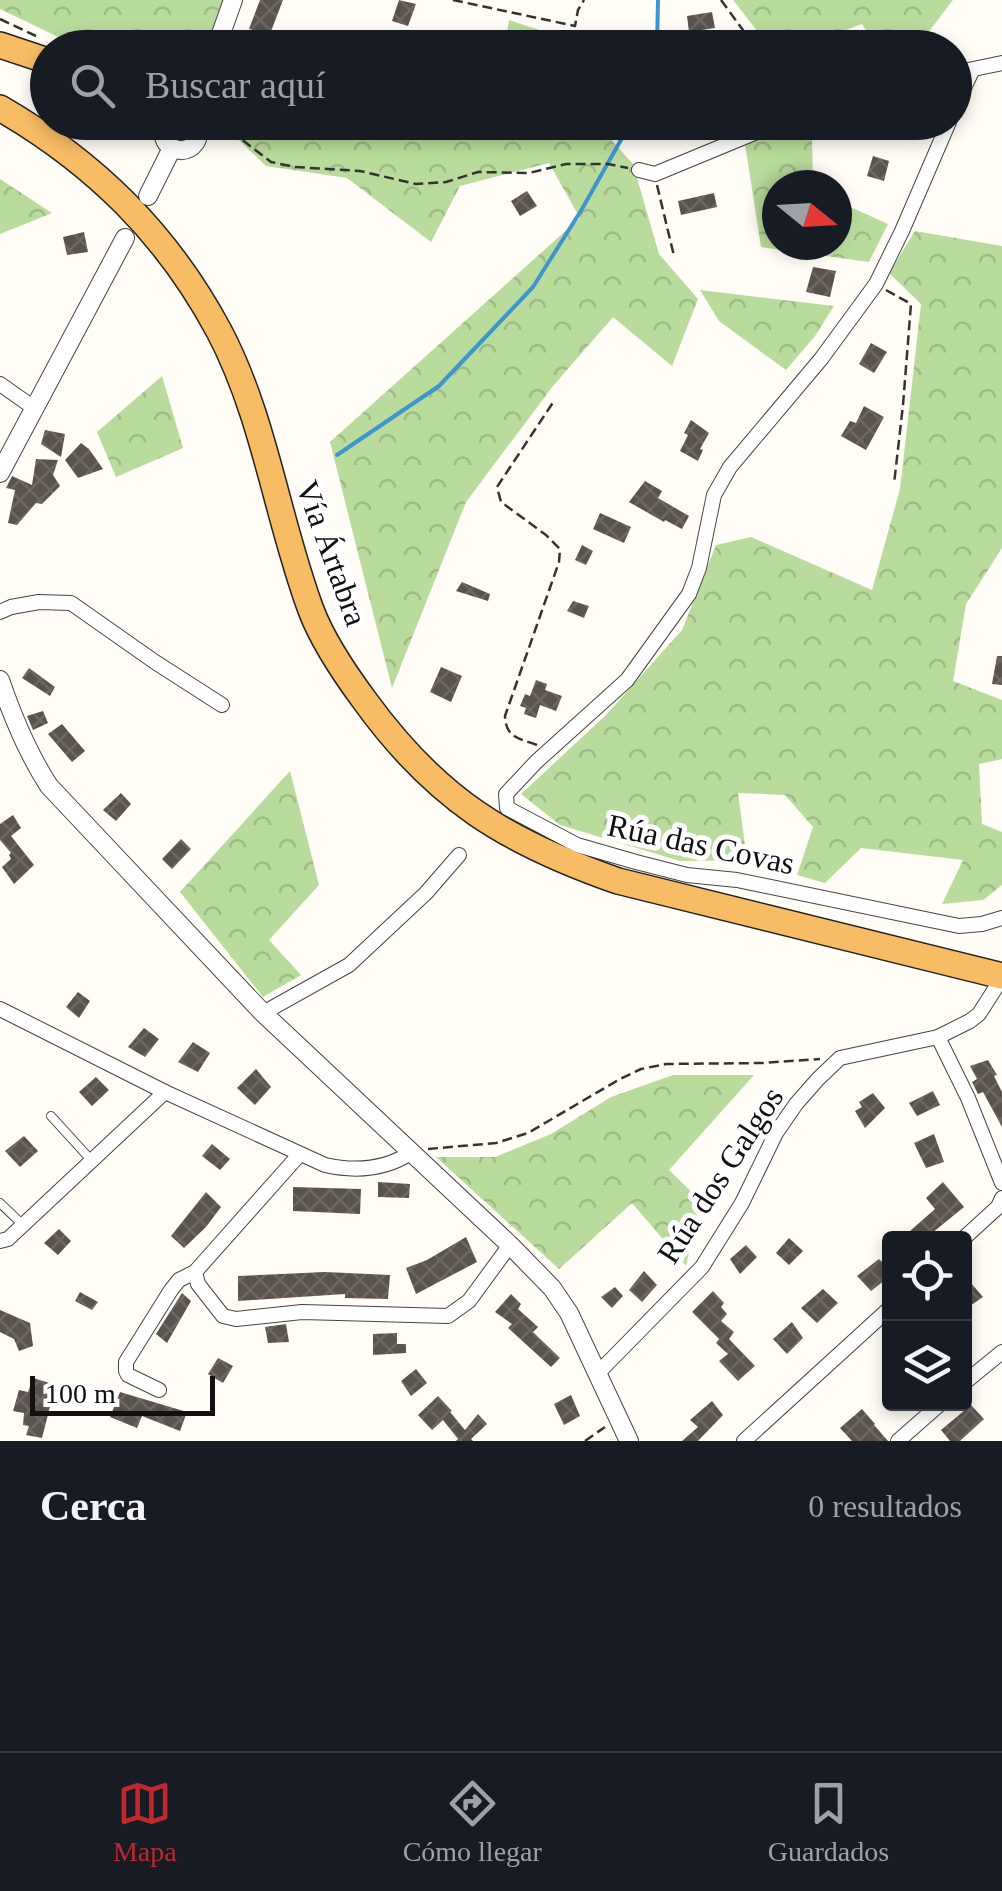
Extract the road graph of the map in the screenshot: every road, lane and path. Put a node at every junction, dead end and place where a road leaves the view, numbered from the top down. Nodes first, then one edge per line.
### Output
1 (233, 0) edge
2 (453, 0) edge
3 (584, 0) edge
4 (720, 0) edge
5 (0, 19) edge
6 (222, 30) edge
7 (742, 30) edge
8 (30, 39) edge
9 (0, 45) edge
10 (30, 49) edge
11 (1002, 62) edge
12 (972, 71) edge
13 (0, 108) edge
14 (30, 126) edge
15 (51, 140) edge
16 (165, 140) edge
17 (196, 140) edge
18 (242, 140) edge
19 (737, 140) edge
20 (940, 140) edge
21 (172, 148) junction
22 (639, 170) joint
23 (655, 174) junction
24 (148, 196) dead end
25 (126, 238) dead end
26 (674, 256) dead end
27 (876, 284) junction
28 (0, 384) edge
29 (554, 401) dead end
30 (34, 408) junction
31 (0, 473) edge
32 (894, 484) dead end
33 (0, 612) edge
34 (0, 680) edge
35 (222, 705) dead end
36 (550, 750) junction
37 (459, 855) dead end
38 (1002, 918) edge
39 (1002, 977) edge
40 (0, 1009) edge
41 (263, 1013) junction
42 (938, 1037) junction
43 (840, 1058) junction
44 (166, 1092) junction
45 (51, 1116) dead end
46 (412, 1152) junction
47 (299, 1155) junction
48 (92, 1161) junction
49 (1002, 1183) edge
50 (1002, 1198) edge
51 (0, 1203) edge
52 (23, 1225) junction
53 (972, 1231) edge
54 (0, 1241) edge
55 (510, 1244) junction
56 (195, 1272) junction
57 (882, 1315) edge
58 (1002, 1352) edge
59 (598, 1373) junction
60 (972, 1376) edge
61 (158, 1390) dead end
62 (932, 1411) edge
63 (618, 1418) junction
64 (585, 1441) edge
65 (629, 1441) edge
66 (744, 1441) edge
67 (898, 1441) edge

1 - 6 street
2 - 3 path
4 - 7 path
5 - 8 path
9 - 10 highway
11 - 12 street
13 - 14 highway, Vía Ártabra
15 - 39 highway, Vía Ártabra
16 - 21 street
17 - 21 street
18 - 22 path
19 - 23 street
20 - 27 street, Rúa das Covas
21 - 24 street
22 - 23 street
23 - 26 path
25 - 30 street
27 - 32 path
27 - 36 street, Rúa das Covas
28 - 30 street
29 - 36 path
30 - 31 street
33 - 35 street
34 - 41 street
36 - 38 street, Rúa das Covas
37 - 41 street
39 - 42 street
40 - 44 street
41 - 46 street
42 - 43 street
42 - 49 street
43 - 46 path
43 - 59 street, Rúa dos Galgos
44 - 47 street
44 - 48 street
45 - 48 lane
46 - 47 street
46 - 55 street
47 - 56 street
48 - 52 street
50 - 53 street
51 - 52 lane
52 - 54 street
55 - 56 street
55 - 59 street
56 - 61 street
57 - 66 street
58 - 60 street
59 - 63 street
62 - 67 street
63 - 64 path
63 - 65 street

